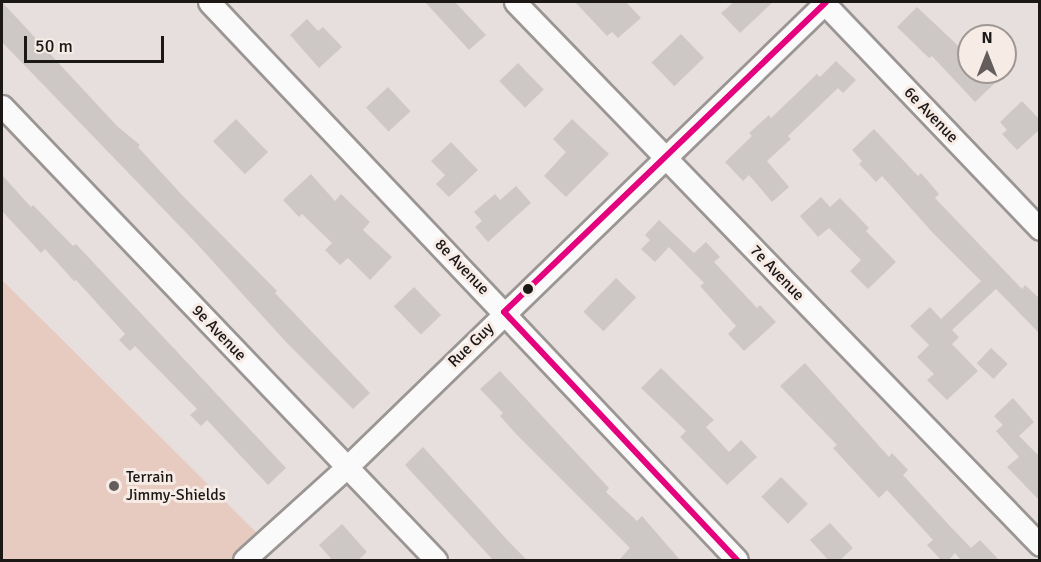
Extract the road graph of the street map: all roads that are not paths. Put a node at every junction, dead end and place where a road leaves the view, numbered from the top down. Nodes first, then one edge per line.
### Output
1 (209, 2) edge
2 (515, 2) edge
3 (824, 2) edge
4 (2, 106) edge
5 (665, 157) junction
6 (1040, 229) edge
7 (504, 312) junction
8 (347, 467) junction
9 (1040, 545) edge
10 (244, 561) edge
11 (436, 561) edge
12 (737, 561) edge

1 - 7 street, 8e Avenue
2 - 5 street, 7e Avenue
3 - 5 street, Rue Guy
3 - 6 street, 6e Avenue
4 - 8 street, 9e Avenue
5 - 7 street, Rue Guy
5 - 9 street, 7e Avenue
7 - 8 street, Rue Guy
7 - 12 street, 8e Avenue
8 - 10 street, Rue Guy
8 - 11 street, 9e Avenue

